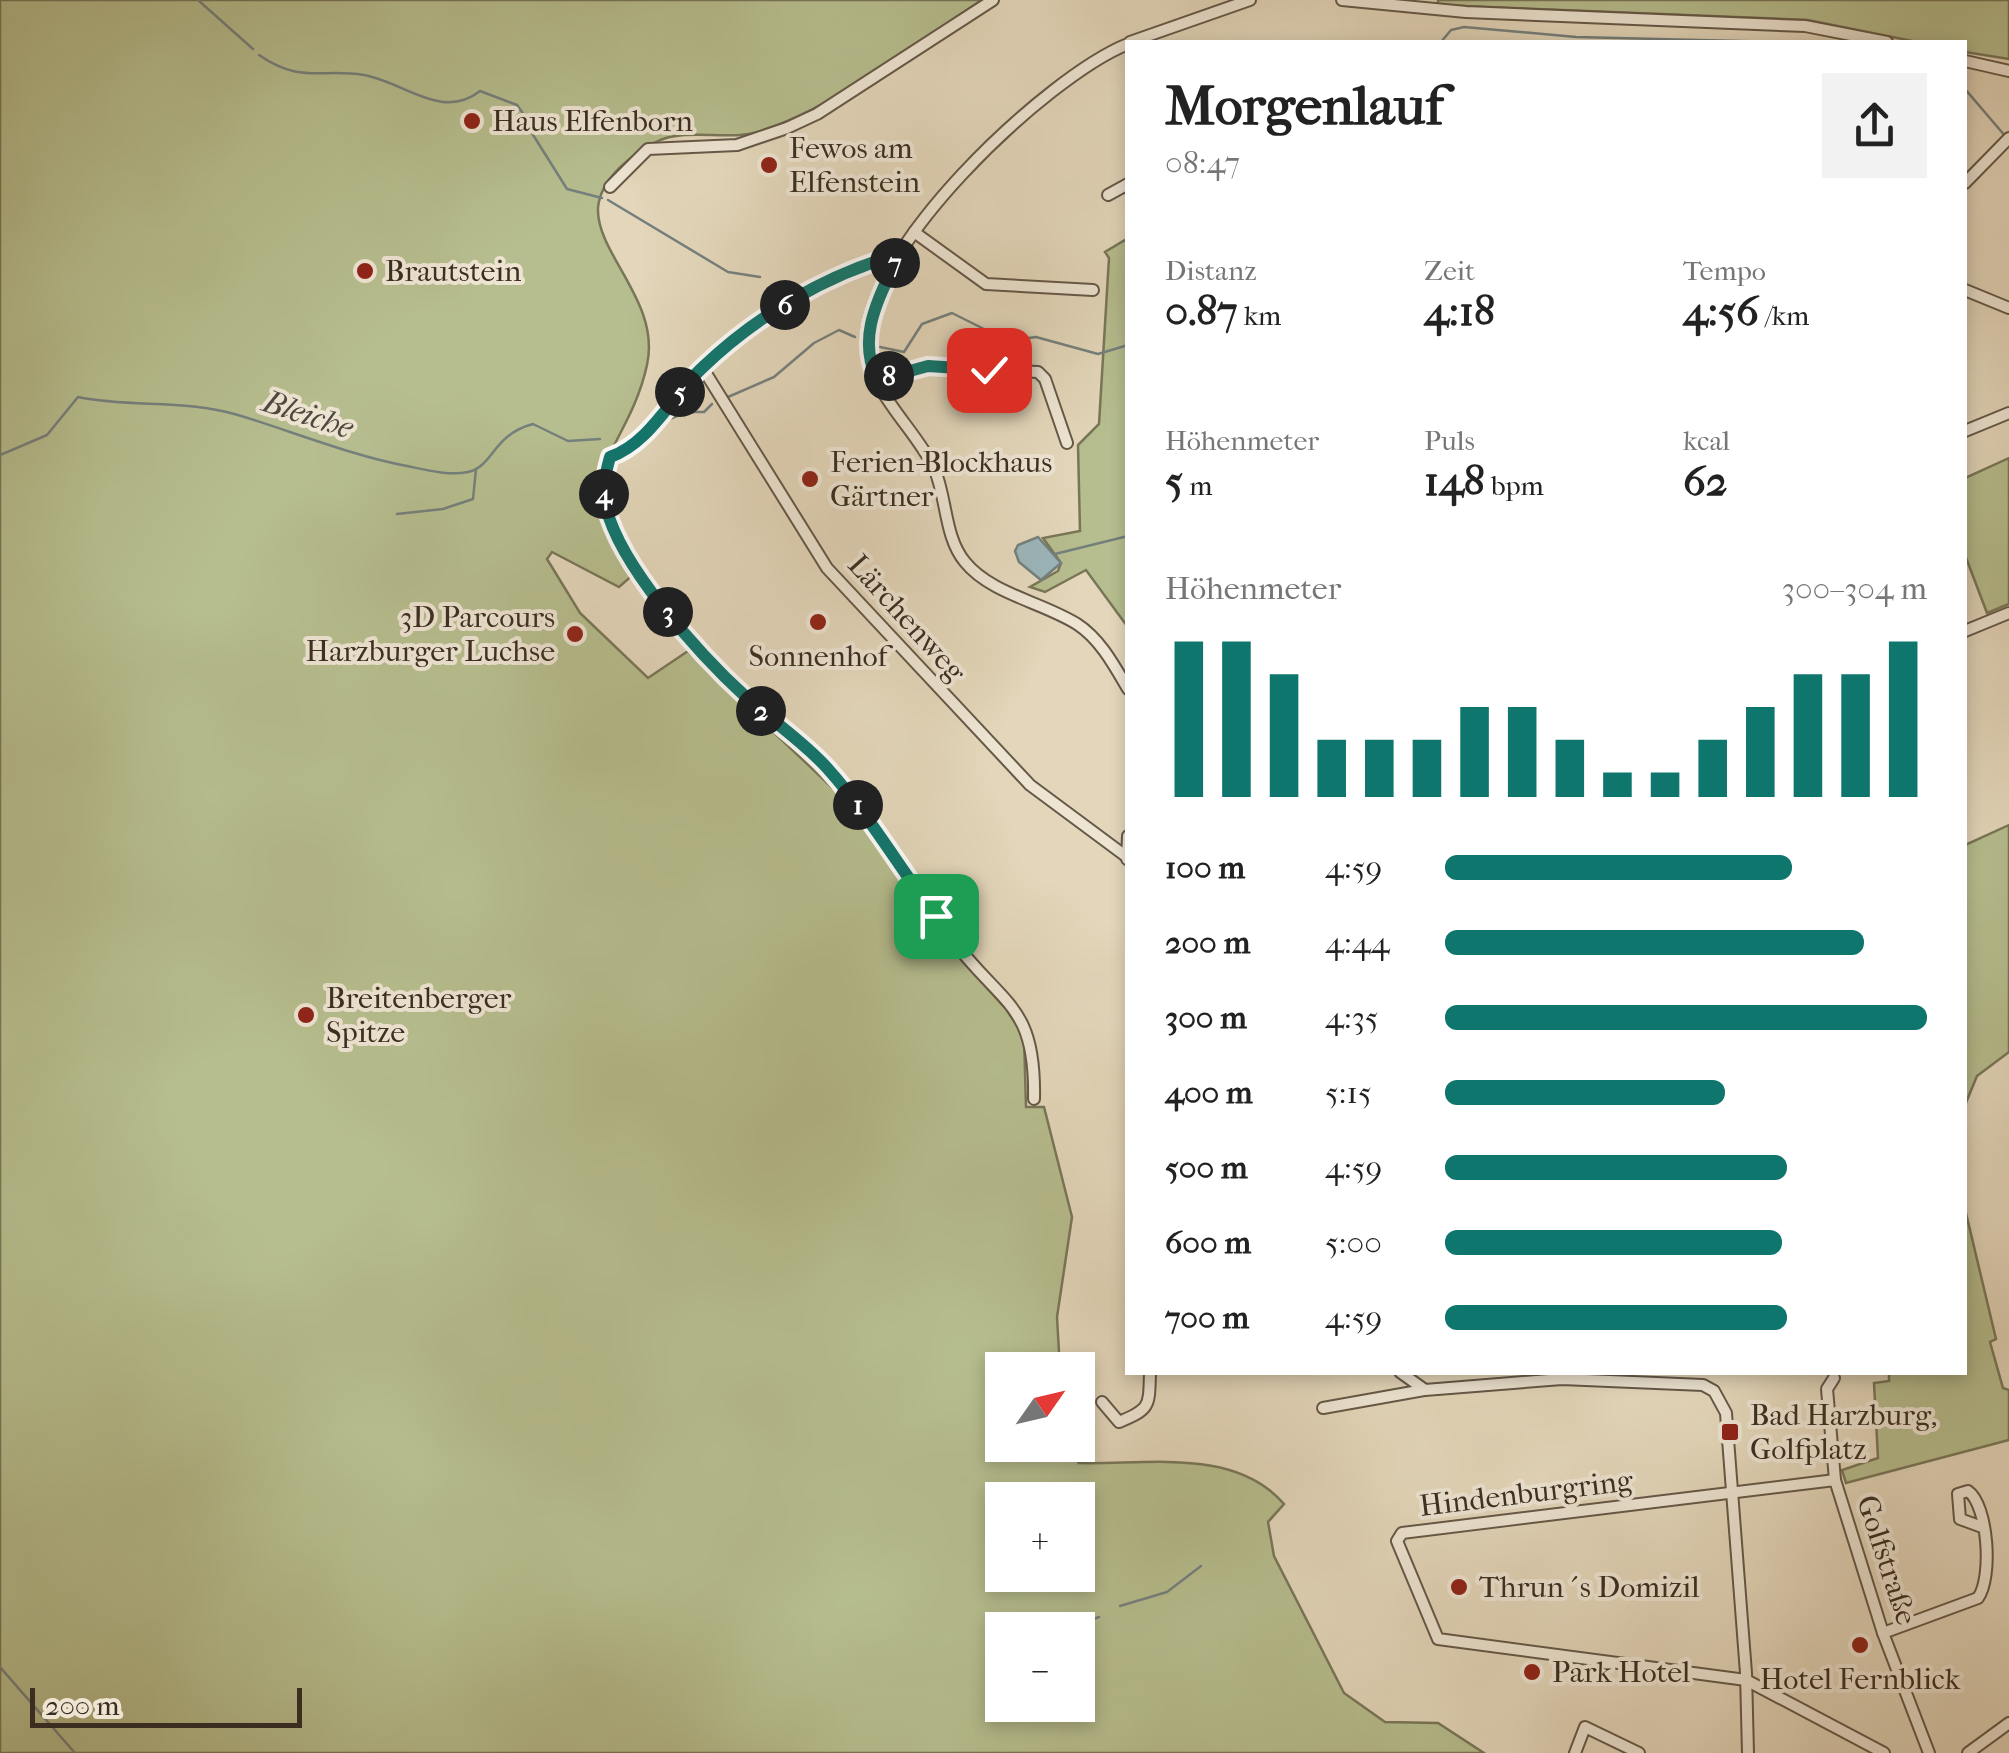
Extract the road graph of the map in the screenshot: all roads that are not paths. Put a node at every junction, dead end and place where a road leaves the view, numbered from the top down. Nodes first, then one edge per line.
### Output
1 (993, 0) edge
2 (1250, 0) edge
3 (1342, 0) edge
4 (1166, 28) junction
5 (1136, 40) edge
6 (1171, 40) edge
7 (1869, 40) edge
8 (1125, 45) edge
9 (1967, 60) edge
10 (2009, 71) edge
11 (2007, 140) edge
12 (1967, 181) edge
13 (1125, 186) edge
14 (610, 187) dead end
15 (1108, 195) dead end
16 (914, 232) junction
17 (899, 254) junction
18 (1092, 290) dead end
19 (1967, 291) edge
20 (2009, 292) edge
21 (2007, 307) edge
22 (702, 367) junction
23 (877, 380) junction
24 (2009, 413) edge
25 (1967, 430) edge
26 (1067, 443) dead end
27 (2009, 613) edge
28 (1967, 630) edge
29 (1125, 684) edge
30 (1125, 857) edge
31 (1034, 1099) dead end
32 (1150, 1375) edge
33 (1404, 1375) edge
34 (1834, 1378) dead end
35 (1425, 1390) junction
36 (1102, 1402) dead end
37 (1323, 1408) dead end
38 (1835, 1480) junction
39 (1730, 1493) junction
40 (1982, 1528) dead end
41 (1883, 1633) junction
42 (1746, 1680) junction
43 (2009, 1724) edge
44 (1575, 1753) edge
45 (1639, 1753) edge
46 (1748, 1753) edge
47 (1884, 1753) edge
48 (1929, 1753) edge
49 (1968, 1753) edge

1 - 14 street
2 - 4 street
3 - 7 street
4 - 5 street
4 - 6 street
8 - 16 street
9 - 10 street
11 - 12 street
13 - 15 street
16 - 17 street
16 - 18 street
17 - 22 street
17 - 23 street
19 - 21 street
20 - 21 street
22 - 30 street, Lärchenweg
22 - 31 street
23 - 26 street
23 - 29 street
24 - 25 street
27 - 28 street
32 - 36 street
33 - 35 street
34 - 38 street
35 - 37 street
35 - 39 street
38 - 39 street, Golfstraße
38 - 41 street, Golfstraße
39 - 42 street
39 - 42 street, Hindenburgring
40 - 41 street
41 - 48 street, Golfstraße
42 - 46 street
42 - 47 street
43 - 49 street
44 - 45 street

